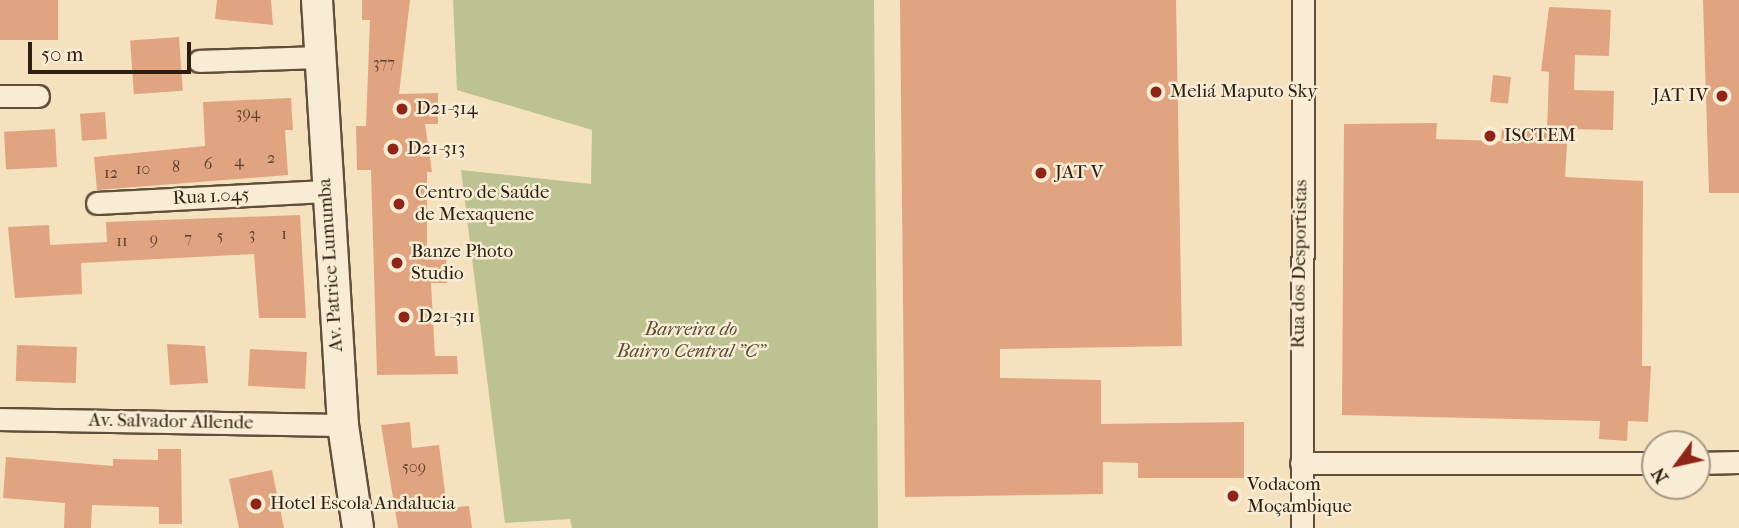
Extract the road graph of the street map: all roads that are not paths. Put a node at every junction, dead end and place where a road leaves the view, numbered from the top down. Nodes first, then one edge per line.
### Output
1 (317, 0) edge
2 (1303, 0) edge
3 (318, 57) junction
4 (200, 61) dead end
5 (0, 96) edge
6 (38, 96) dead end
7 (325, 191) junction
8 (97, 203) dead end
9 (0, 419) edge
10 (343, 425) junction
11 (1739, 462) edge
12 (1301, 463) junction
13 (1641, 463) edge
14 (1711, 463) edge
15 (358, 528) edge
16 (1302, 528) edge

1 - 3 main road, Av. Patrice Lumumba
2 - 12 street, Rua dos Desportistas
3 - 4 street
3 - 7 main road, Av. Patrice Lumumba
5 - 6 street
7 - 8 street, Rua 1.045
7 - 10 main road, Av. Patrice Lumumba
9 - 10 street, Av. Salvador Allende
10 - 15 main road, Av. Patrice Lumumba
11 - 14 street
12 - 13 street
12 - 16 street, Rua dos Desportistas

